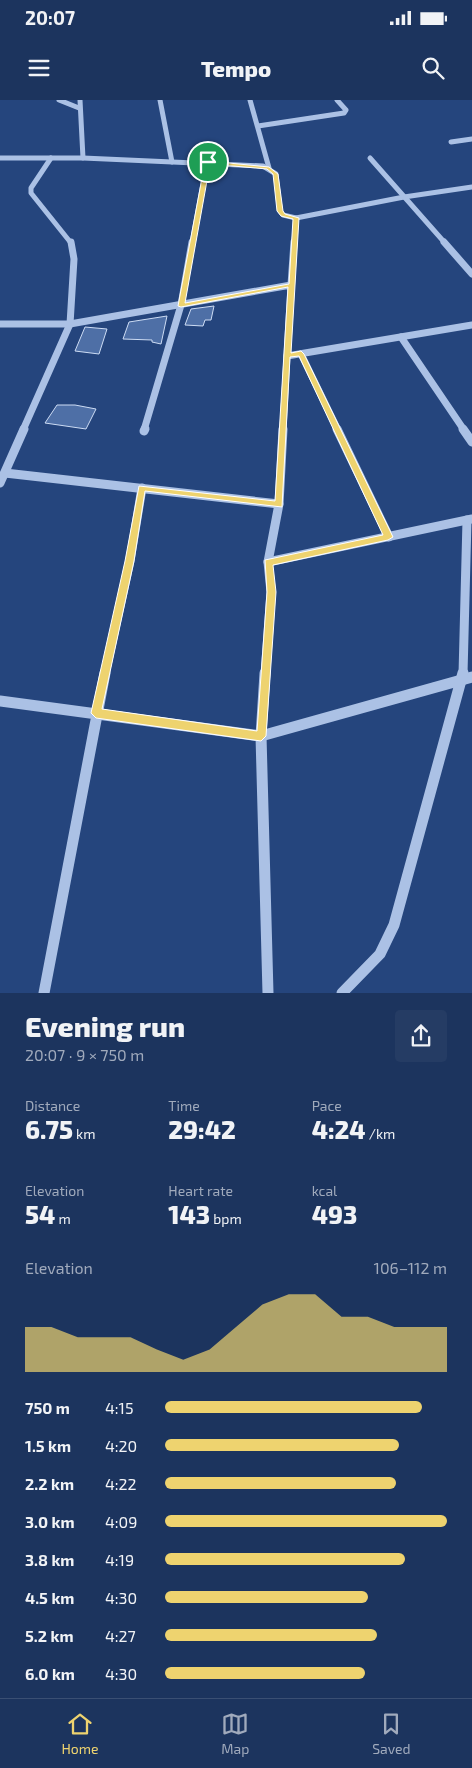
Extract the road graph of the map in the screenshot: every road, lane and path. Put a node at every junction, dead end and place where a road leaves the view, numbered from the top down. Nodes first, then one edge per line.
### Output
1 (59, 100) edge
2 (80, 100) edge
3 (160, 100) edge
4 (250, 100) edge
5 (337, 100) edge
6 (79, 108) junction
7 (258, 126) junction
8 (472, 139) edge
9 (451, 142) dead end
10 (0, 158) edge
11 (51, 158) junction
12 (83, 158) junction
13 (370, 158) dead end
14 (172, 162) junction
15 (208, 162) junction
16 (269, 168) junction
17 (472, 187) edge
18 (404, 197) junction
19 (296, 218) junction
20 (472, 274) edge
21 (291, 285) junction
22 (181, 306) junction
23 (0, 324) edge
24 (70, 324) junction
25 (472, 325) edge
26 (401, 337) junction
27 (301, 354) junction
28 (287, 356) junction
29 (144, 431) dead end
30 (472, 442) edge
31 (5, 473) junction
32 (0, 483) edge
33 (142, 488) junction
34 (279, 504) junction
35 (470, 520) edge
36 (388, 537) junction
37 (268, 562) junction
38 (468, 678) edge
39 (0, 701) edge
40 (96, 713) junction
41 (261, 736) junction
42 (44, 993) edge
43 (268, 993) edge
44 (342, 993) edge

1 - 6 street
2 - 6 street
3 - 14 street
4 - 7 street
5 - 7 street
6 - 12 street
7 - 16 street
8 - 9 street
10 - 11 street
11 - 12 street
11 - 24 street
12 - 14 street
13 - 18 street
14 - 15 street
15 - 16 street
15 - 22 street
16 - 19 street
17 - 18 street
18 - 19 street
18 - 20 street
19 - 21 street
21 - 22 street
21 - 28 street
22 - 24 street
22 - 29 street
23 - 24 street
24 - 31 street
25 - 26 street
26 - 27 street
26 - 30 street
27 - 28 street
27 - 36 street
28 - 34 street
31 - 32 street
31 - 33 street
33 - 34 street
33 - 40 street
34 - 37 street
35 - 36 street
35 - 38 street
36 - 37 street
37 - 41 street
38 - 41 street
38 - 44 street
39 - 40 street
40 - 41 street
40 - 42 street
41 - 43 street

